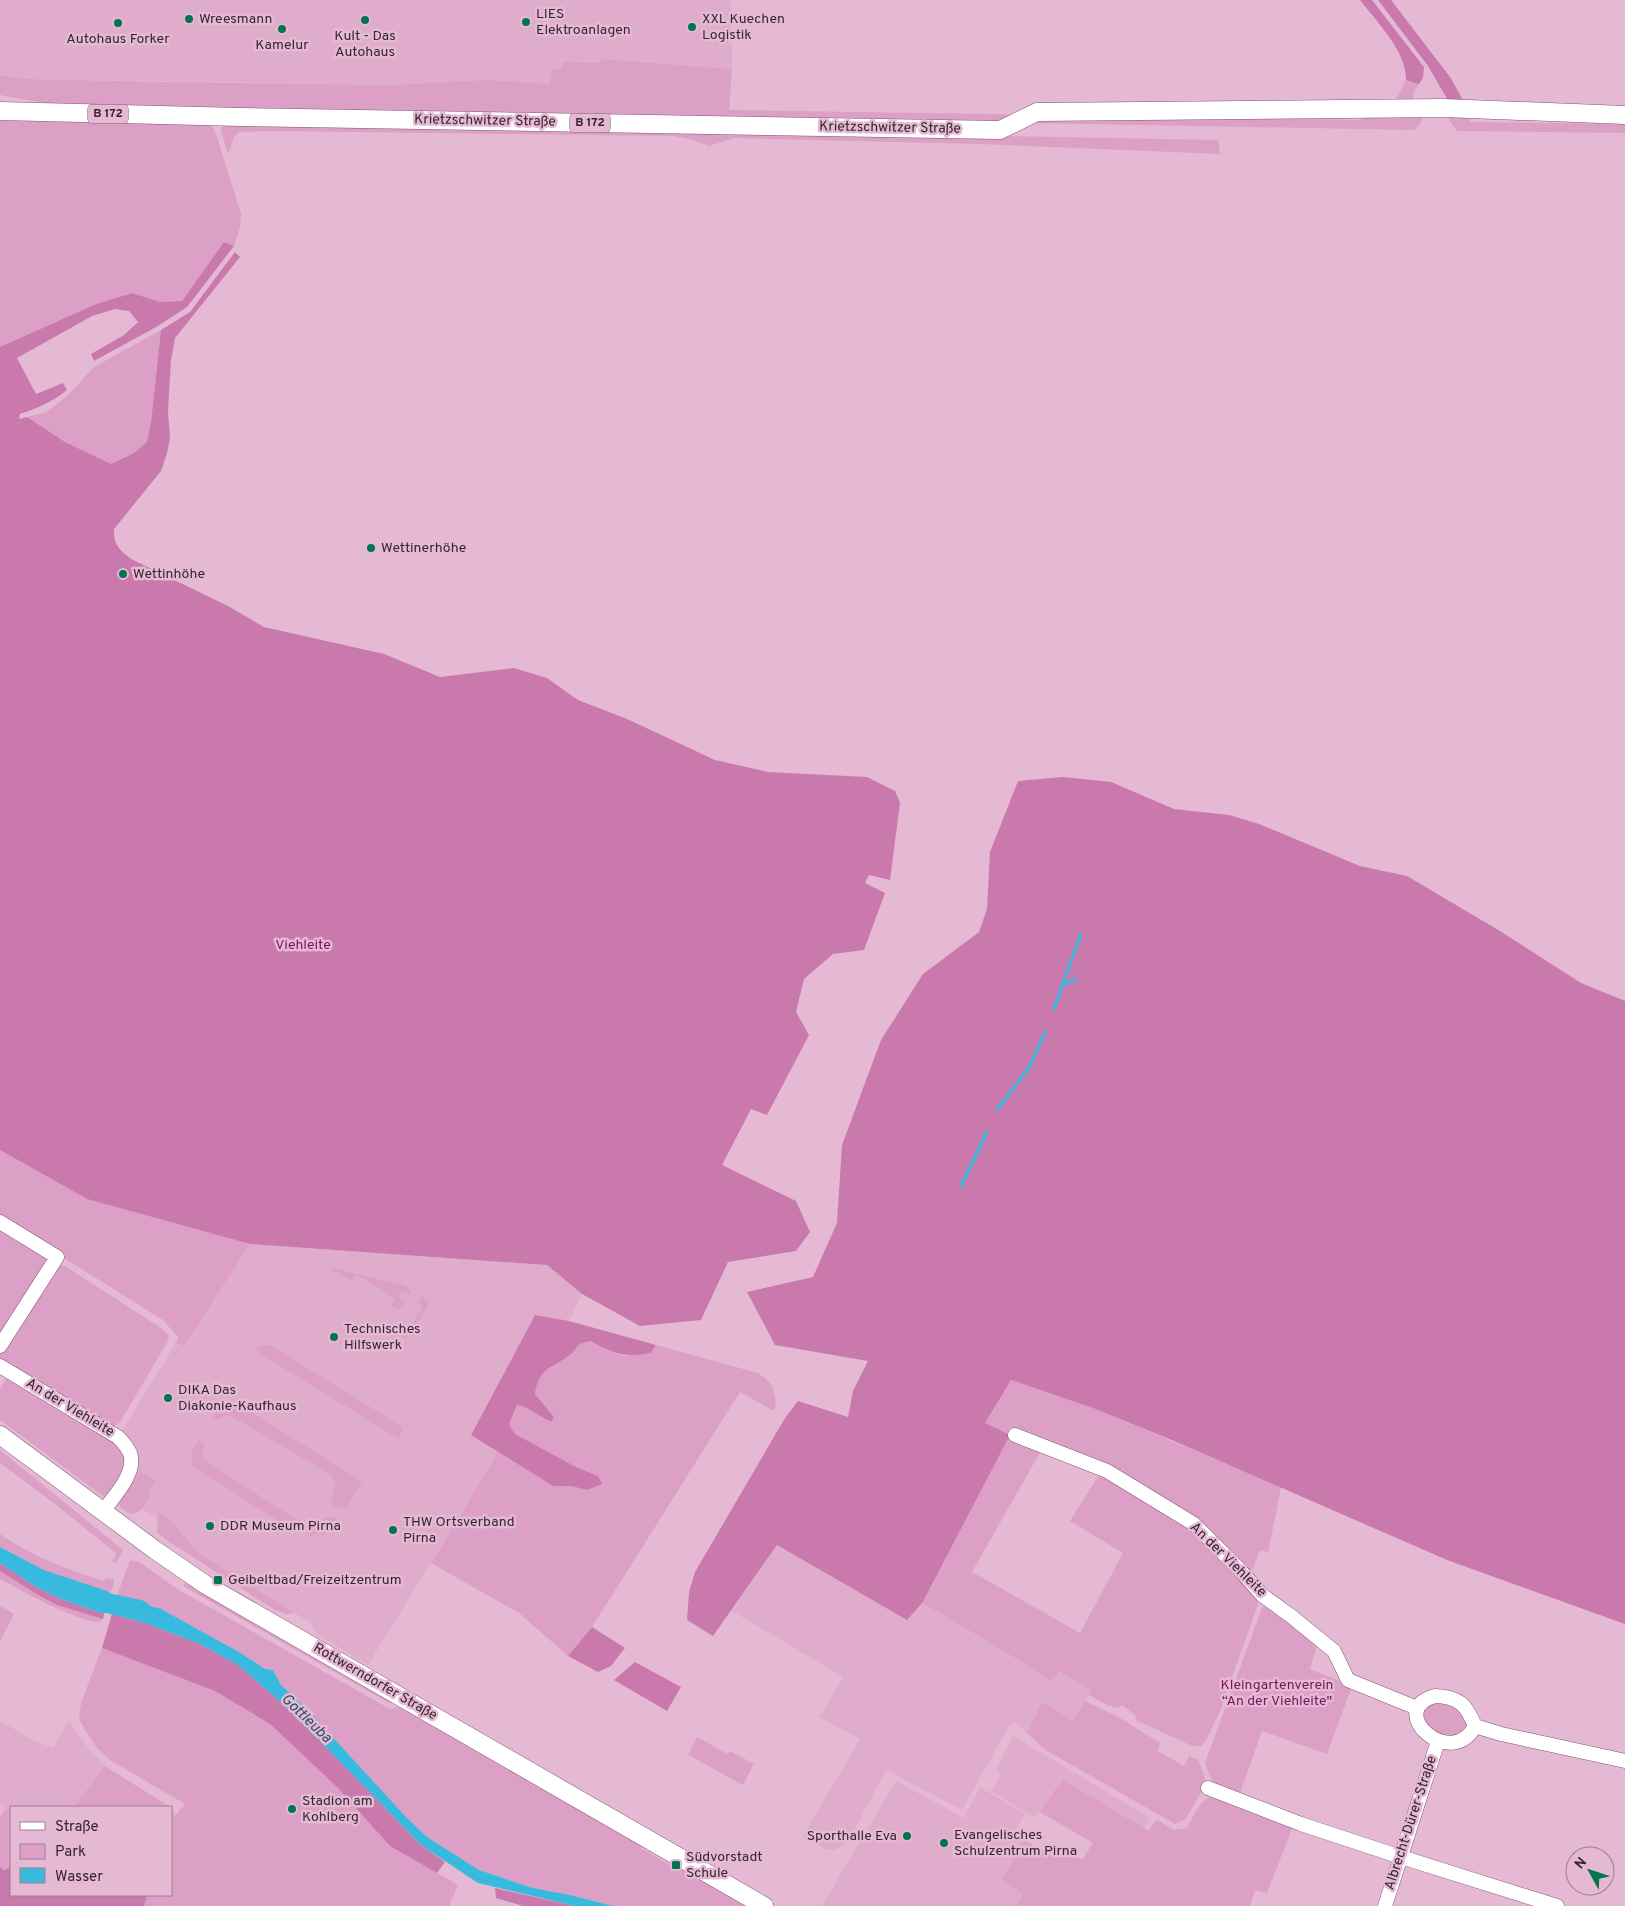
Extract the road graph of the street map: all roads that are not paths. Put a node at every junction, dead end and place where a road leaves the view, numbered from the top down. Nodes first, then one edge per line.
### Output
1 (0, 111) edge
2 (1625, 115) edge
3 (0, 1222) edge
4 (0, 1346) edge
5 (0, 1366) edge
6 (0, 1435) edge
7 (1015, 1435) dead end
8 (104, 1510) junction
9 (1417, 1708) junction
10 (1475, 1726) junction
11 (1438, 1741) junction
12 (1625, 1761) edge
13 (1208, 1788) dead end
14 (1401, 1857) junction
15 (764, 1906) edge
16 (1385, 1906) edge
17 (1557, 1906) edge

1 - 2 main road, Krietzschwitzer Straße / B 172
3 - 4 street
5 - 8 street, An der Viehleite
6 - 8 main road, Rottwerndorfer Straße
7 - 9 street, An der Viehleite
8 - 15 main road, Rottwerndorfer Straße
9 - 10 street
9 - 11 street, Albrecht-Dürer-Straße
10 - 11 street, Albrecht-Dürer-Straße
10 - 12 street
11 - 14 street, Albrecht-Dürer-Straße
13 - 14 street
14 - 16 street, Albrecht-Dürer-Straße
14 - 17 street

